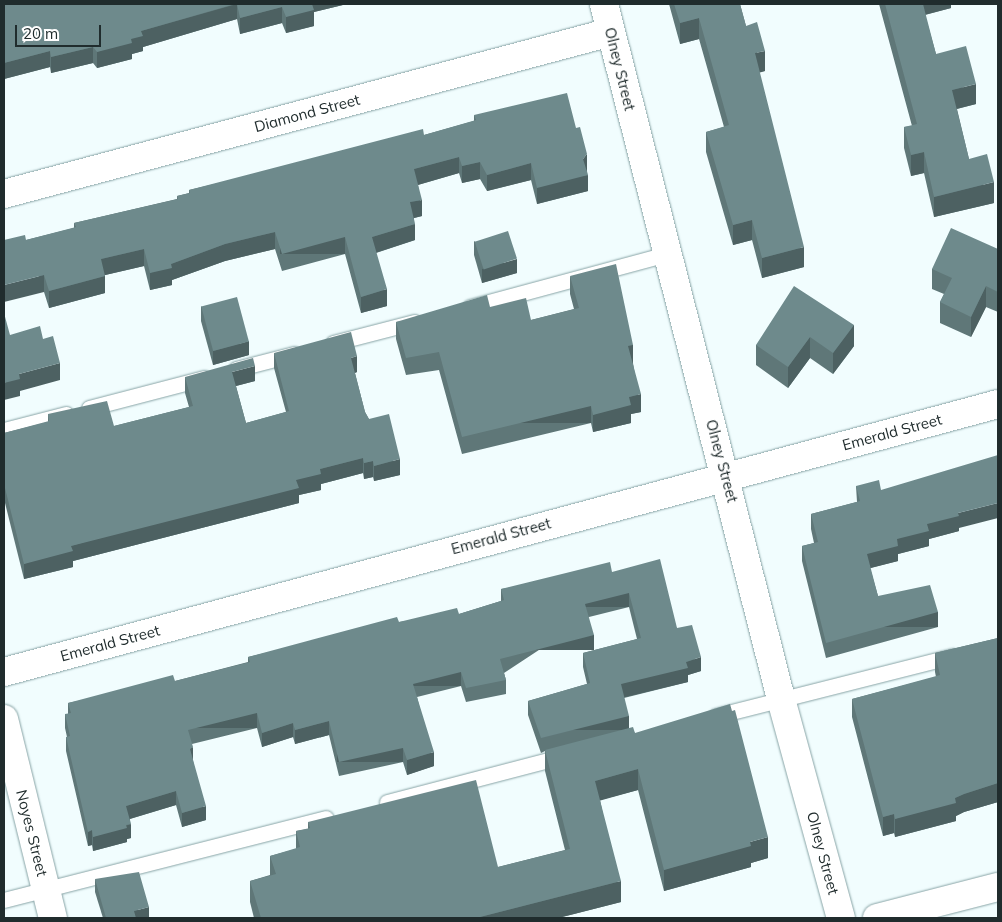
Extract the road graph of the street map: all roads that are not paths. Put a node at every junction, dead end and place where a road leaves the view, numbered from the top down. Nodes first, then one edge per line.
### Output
1 (604, 4) edge
2 (611, 32) junction
3 (4, 194) edge
4 (667, 254) junction
5 (457, 310) edge
6 (429, 318) edge
7 (998, 404) edge
8 (4, 430) edge
9 (726, 475) junction
10 (970, 652) edge
11 (4, 672) edge
12 (781, 699) junction
13 (4, 719) edge
14 (705, 719) edge
15 (580, 752) edge
16 (370, 807) edge
17 (341, 814) edge
18 (998, 887) edge
19 (45, 889) junction
20 (4, 900) edge
21 (53, 918) edge
22 (841, 918) edge
23 (877, 918) edge

1 - 2 street, Olney Street
2 - 3 street, Diamond Street
2 - 4 street, Olney Street
4 - 5 lane
4 - 9 street, Olney Street
6 - 8 lane
7 - 9 street, Emerald Street
9 - 11 street, Emerald Street
9 - 12 street, Olney Street
10 - 12 lane
12 - 14 lane
12 - 22 street, Olney Street
13 - 19 street, Noyes Street
15 - 16 lane
17 - 19 lane
18 - 23 street
19 - 20 lane
19 - 21 street, Noyes Street

